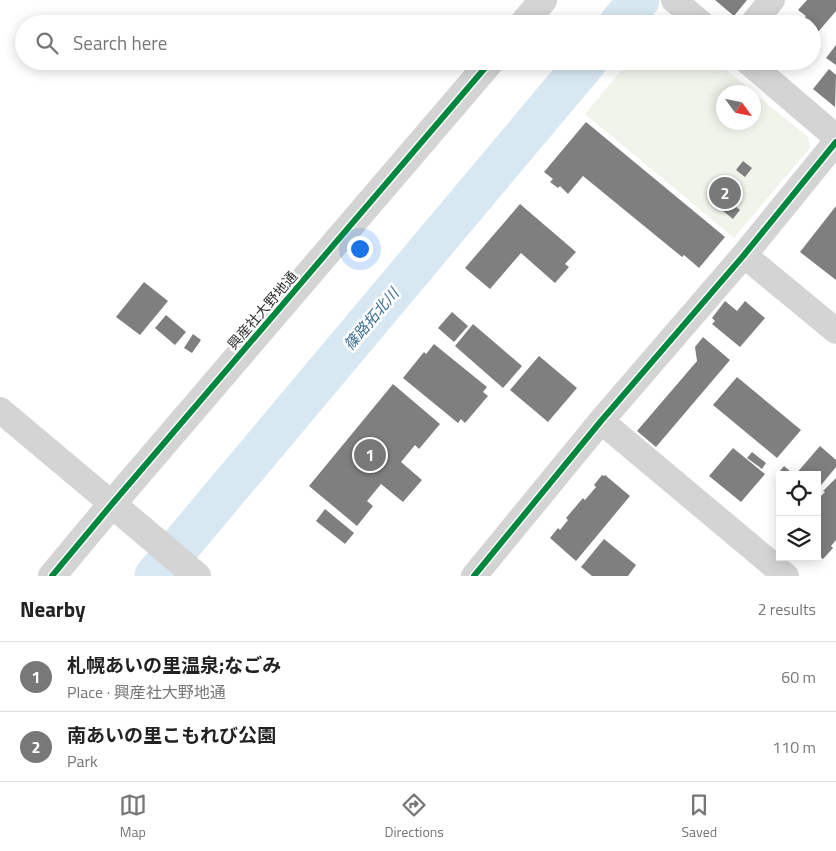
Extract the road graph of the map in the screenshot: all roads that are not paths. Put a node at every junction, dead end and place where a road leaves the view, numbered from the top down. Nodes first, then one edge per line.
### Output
1 (543, 0) edge
2 (674, 0) edge
3 (772, 0) edge
4 (530, 15) edge
5 (692, 15) edge
6 (760, 15) edge
7 (483, 70) edge
8 (758, 70) edge
9 (836, 137) edge
10 (836, 142) edge
11 (744, 255) junction
12 (836, 331) edge
13 (0, 410) edge
14 (601, 421) junction
15 (112, 504) junction
16 (194, 573) edge
17 (52, 576) edge
18 (474, 576) edge
19 (786, 576) edge

1 - 4 street
2 - 5 street
3 - 6 street
7 - 15 street, 興産社大野地通
8 - 9 street
10 - 11 street
11 - 12 street
11 - 14 street
13 - 15 street
14 - 18 street
14 - 19 street
15 - 16 street
15 - 17 street, 興産社大野地通

